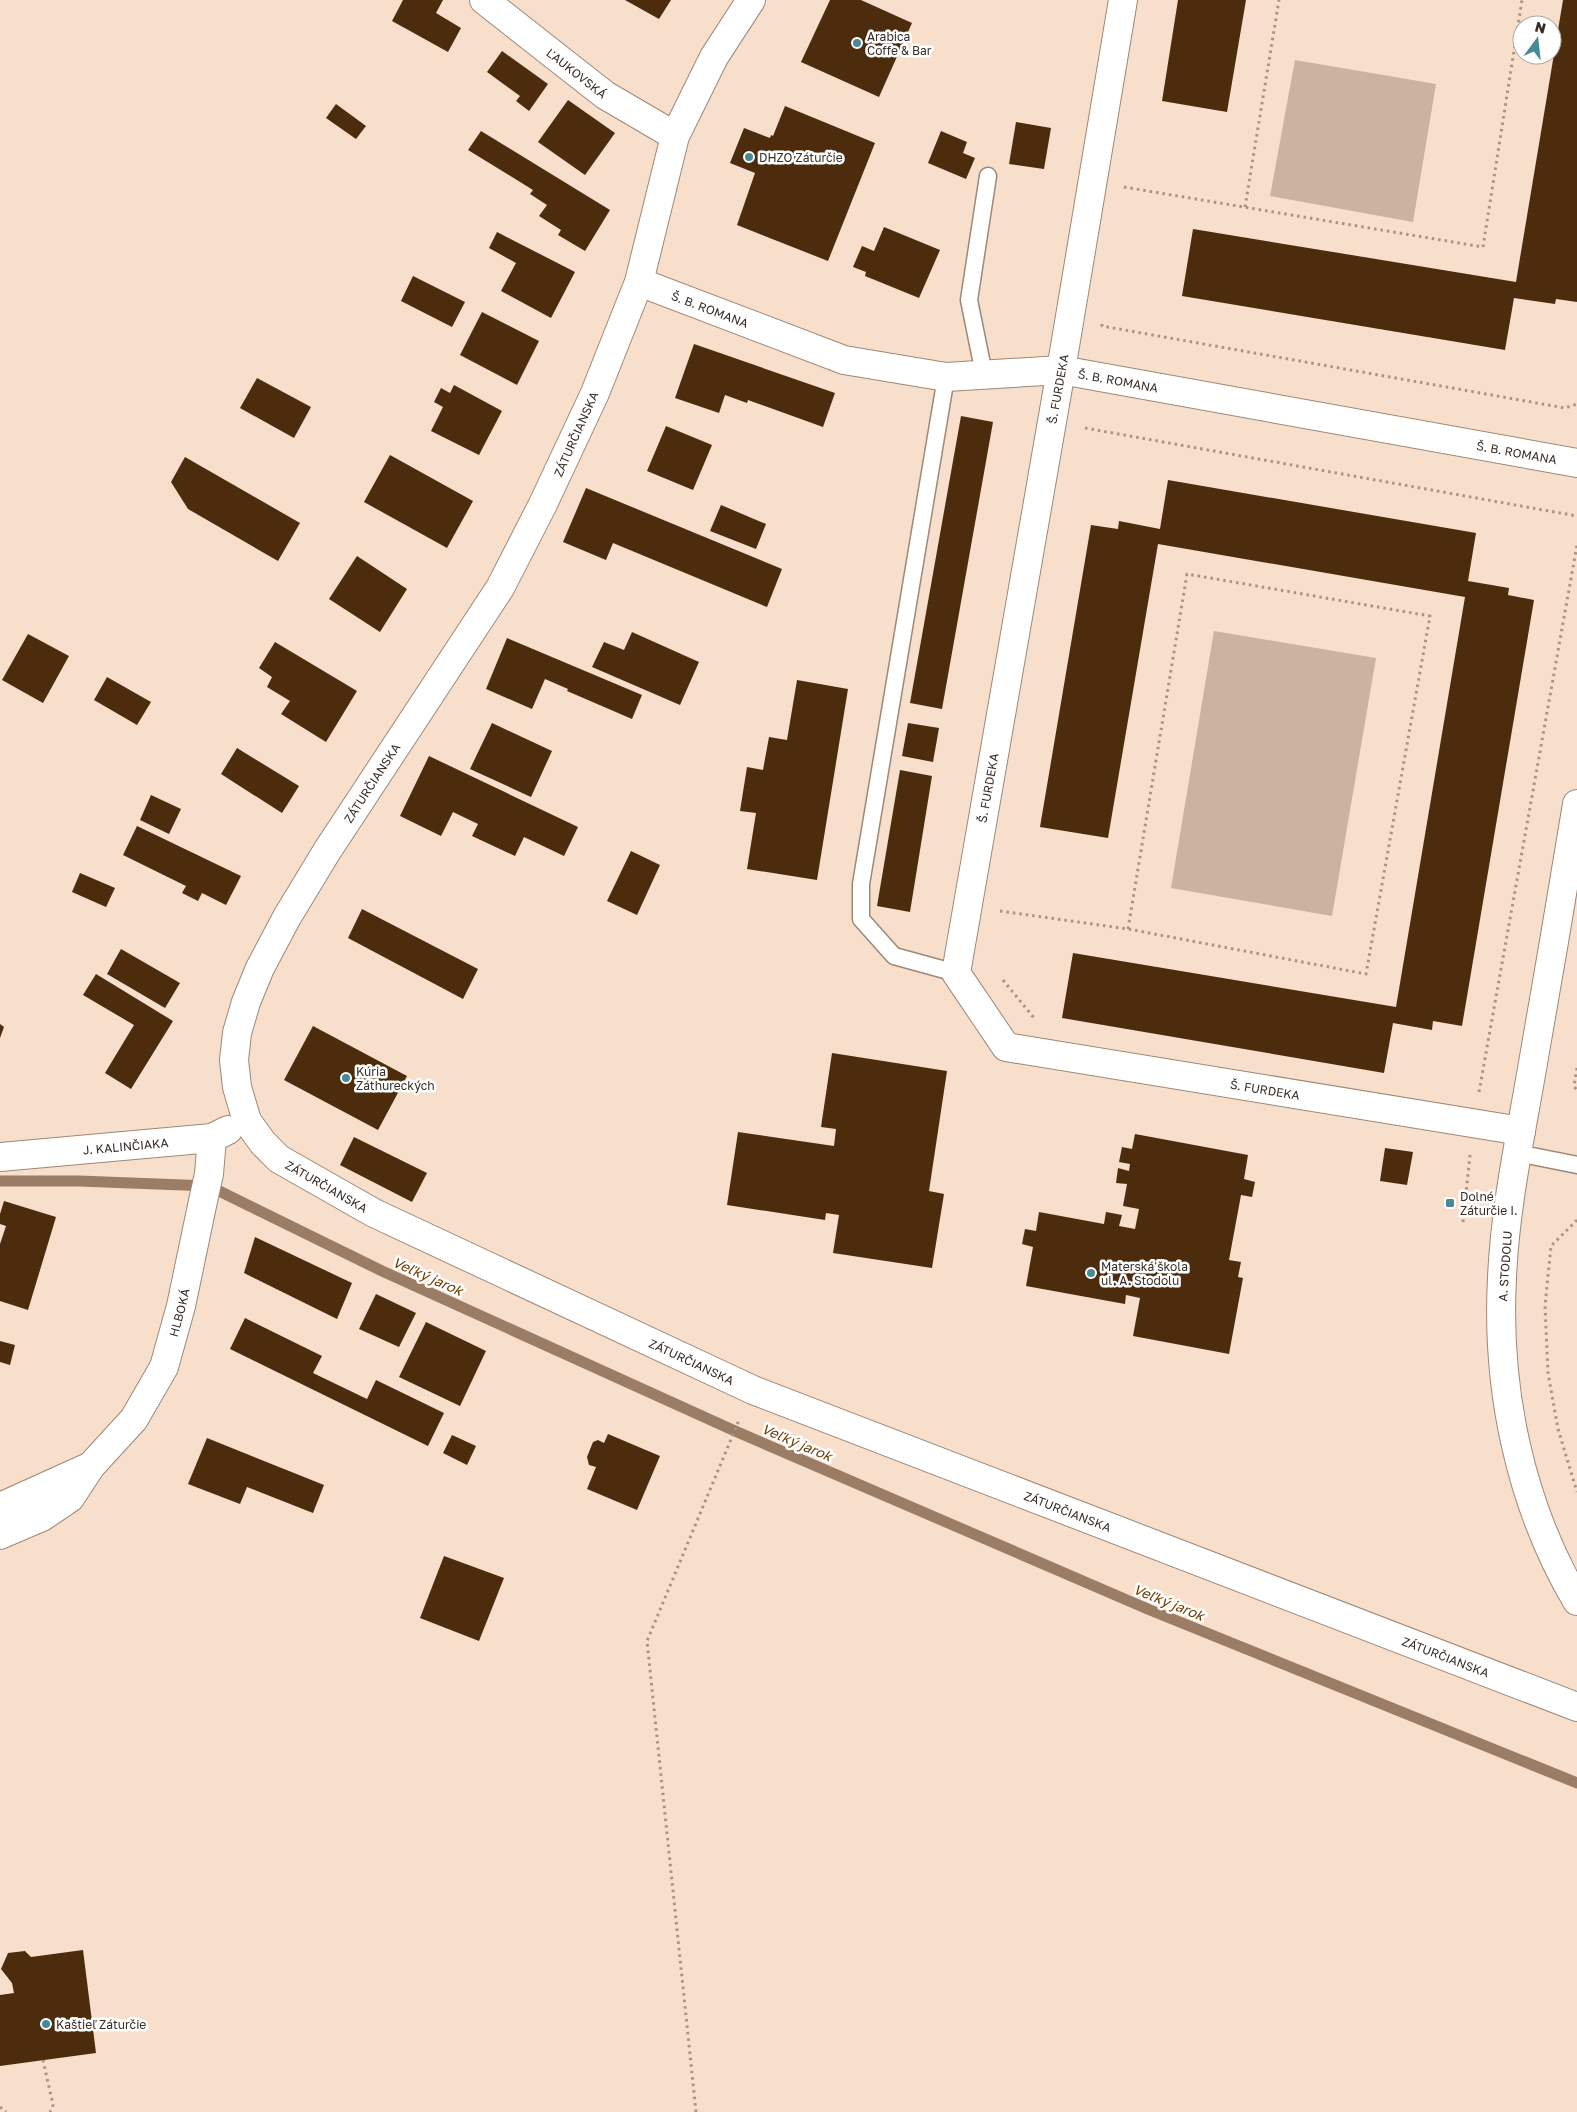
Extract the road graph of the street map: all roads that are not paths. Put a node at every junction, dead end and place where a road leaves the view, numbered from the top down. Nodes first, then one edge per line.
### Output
1 (484, 0) edge
2 (751, 0) edge
3 (1123, 0) edge
4 (675, 136) junction
5 (988, 176) dead end
6 (639, 282) junction
7 (1061, 370) junction
8 (984, 374) junction
9 (946, 377) junction
10 (1577, 463) edge
11 (1577, 804) edge
12 (956, 973) junction
13 (247, 1121) junction
14 (212, 1138) junction
15 (1519, 1142) junction
16 (0, 1157) edge
17 (1577, 1165) edge
18 (92, 1466) junction
19 (0, 1508) edge
20 (0, 1535) edge
21 (1577, 1601) edge
22 (1577, 1708) edge

1 - 4 street, ĽAUKOVSKÁ
2 - 4 street, ZÁTURČIANSKA
3 - 7 street, Š. FURDEKA
4 - 6 street, ZÁTURČIANSKA
5 - 8 lane
6 - 9 street, Š. B. ROMANA
6 - 13 street, ZÁTURČIANSKA
7 - 8 street, Š. B. ROMANA
7 - 10 street, Š. B. ROMANA
7 - 12 street, Š. FURDEKA
8 - 9 street, Š. B. ROMANA
9 - 12 lane
11 - 15 street, A. STODOLU
12 - 15 street, Š. FURDEKA
13 - 14 street, J. KALINČIAKA
13 - 22 street, ZÁTURČIANSKA
14 - 16 street, J. KALINČIAKA
14 - 18 street, HLBOKÁ
15 - 17 lane
15 - 21 street, A. STODOLU
18 - 19 street, HLBOKÁ
18 - 20 street, HLBOKÁ

